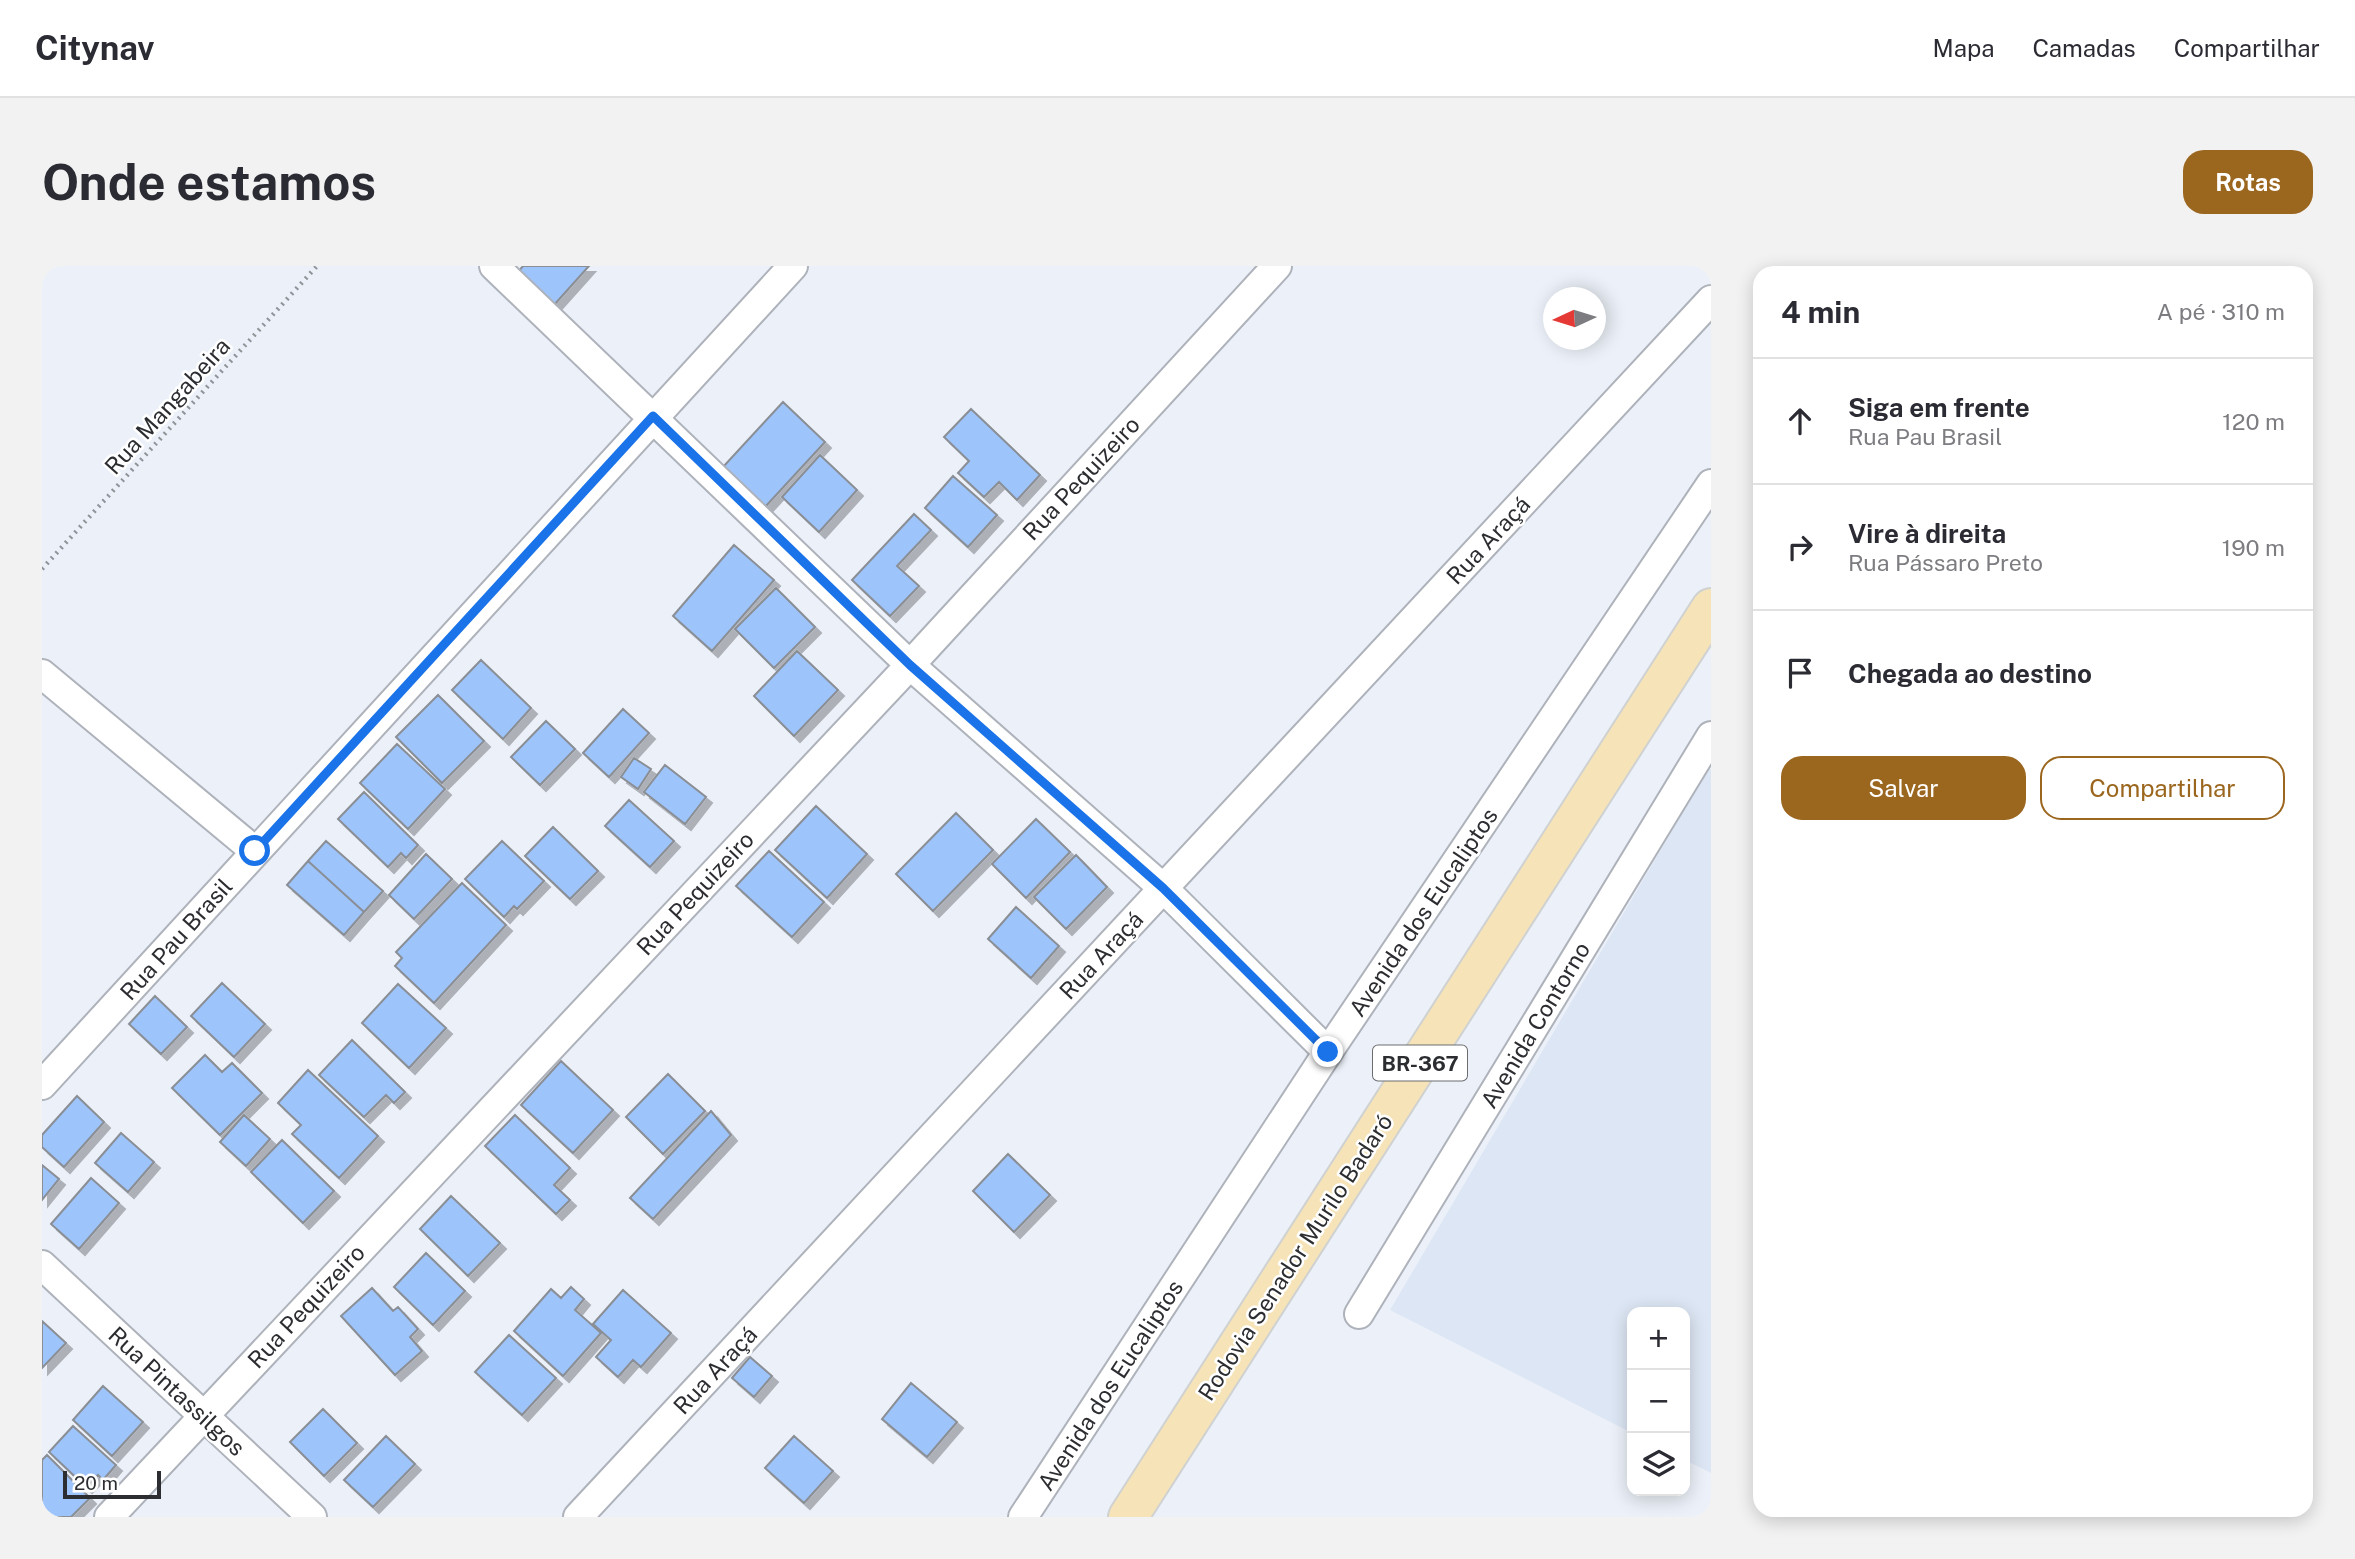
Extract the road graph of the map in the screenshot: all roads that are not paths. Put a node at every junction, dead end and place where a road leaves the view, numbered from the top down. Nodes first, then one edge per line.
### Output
1 (494, 266) edge
2 (793, 266) edge
3 (1277, 266) edge
4 (1711, 300) edge
5 (653, 416) junction
6 (1711, 484) edge
7 (1711, 608) edge
8 (910, 665) junction
9 (42, 674) edge
10 (1711, 736) edge
11 (255, 851) junction
12 (1163, 888) junction
13 (1328, 1052) junction
14 (42, 1085) edge
15 (42, 1265) edge
16 (1359, 1314) dead end
17 (204, 1415) junction
18 (109, 1517) edge
19 (312, 1517) edge
20 (578, 1517) edge
21 (1023, 1517) edge
22 (1128, 1517) edge

1 - 5 street
2 - 5 street, Rua Pau Brasil
3 - 8 street, Rua Pequizeiro
4 - 12 street, Rua Araçá
5 - 8 street
5 - 11 street, Rua Pau Brasil
6 - 13 street, Avenida dos Eucaliptos
7 - 22 main road, Rodovia Senador Murilo Badaró / BR-367
8 - 12 street
8 - 17 street, Rua Pequizeiro
9 - 11 street
10 - 16 street, Avenida Contorno
11 - 14 street, Rua Pau Brasil
12 - 13 street
12 - 20 street, Rua Araçá
13 - 21 street, Avenida dos Eucaliptos
15 - 17 street, Rua Pintassilgos
17 - 18 street, Rua Pequizeiro
17 - 19 street, Rua Pintassilgos

